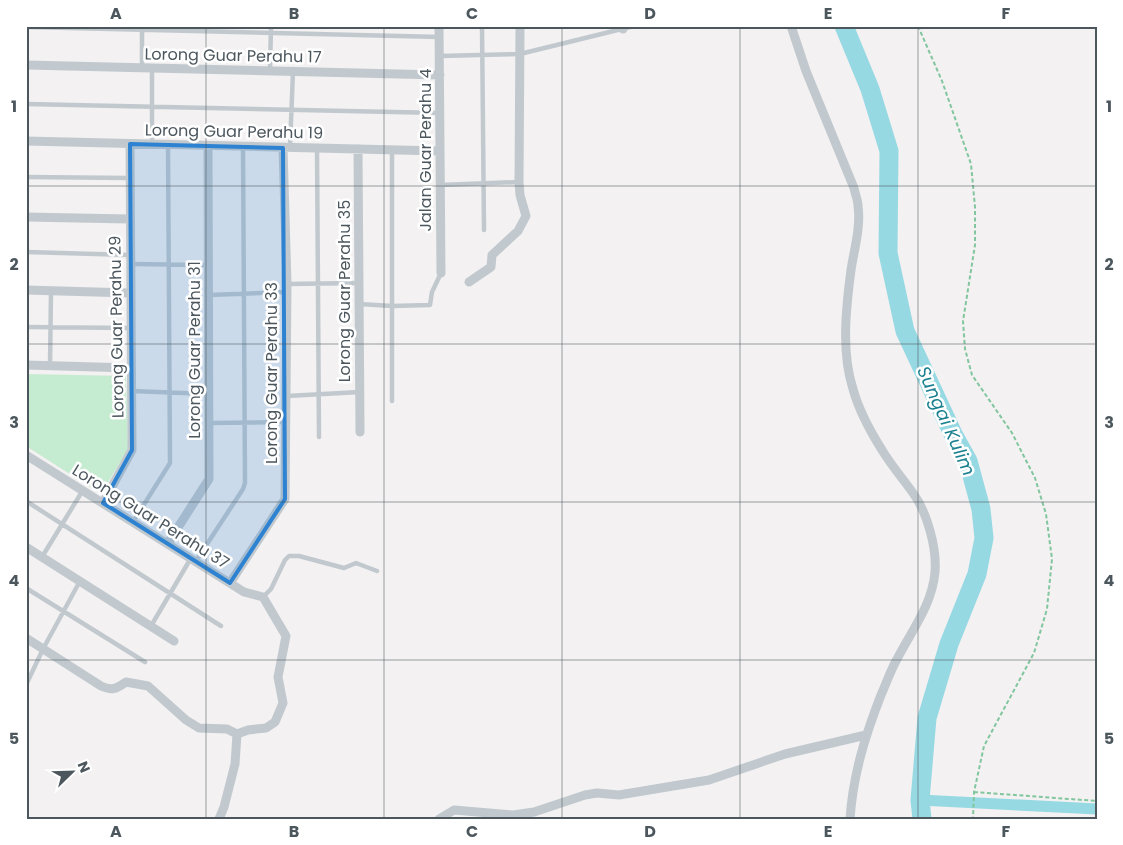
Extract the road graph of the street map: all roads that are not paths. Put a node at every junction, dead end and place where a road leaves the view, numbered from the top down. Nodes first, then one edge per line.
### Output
1 (271, 26) edge
2 (440, 26) edge
3 (482, 26) edge
4 (520, 26) edge
5 (634, 26) edge
6 (791, 26) edge
7 (26, 28) edge
8 (142, 28) edge
9 (623, 28) edge
10 (271, 33) junction
11 (440, 37) junction
12 (520, 54) junction
13 (482, 55) junction
14 (440, 56) junction
15 (26, 65) edge
16 (142, 68) junction
17 (152, 68) junction
18 (270, 71) junction
19 (293, 72) junction
20 (440, 75) junction
21 (26, 104) edge
22 (152, 106) junction
23 (291, 109) junction
24 (440, 113) junction
25 (26, 141) edge
26 (130, 144) junction
27 (152, 144) junction
28 (168, 145) junction
29 (208, 146) junction
30 (243, 146) junction
31 (287, 148) junction
32 (317, 148) junction
33 (358, 149) junction
34 (392, 150) junction
35 (440, 151) junction
36 (26, 177) edge
37 (129, 178) junction
38 (519, 182) junction
39 (484, 183) junction
40 (440, 184) junction
41 (26, 217) edge
42 (129, 219) junction
43 (484, 230) dead end
44 (26, 252) edge
45 (130, 259) junction
46 (168, 264) junction
47 (209, 266) junction
48 (441, 274) joint
49 (469, 282) dead end
50 (359, 283) junction
51 (318, 284) junction
52 (286, 288) junction
53 (26, 290) edge
54 (51, 291) junction
55 (130, 293) junction
56 (244, 294) junction
57 (209, 295) junction
58 (359, 304) junction
59 (392, 306) junction
60 (26, 327) edge
61 (50, 327) junction
62 (131, 328) junction
63 (26, 365) edge
64 (50, 366) junction
65 (131, 368) junction
66 (131, 391) junction
67 (169, 392) junction
68 (360, 392) junction
69 (319, 393) junction
70 (209, 394) junction
71 (287, 396) junction
72 (392, 401) dead end
73 (244, 422) junction
74 (286, 422) junction
75 (209, 423) junction
76 (360, 432) dead end
77 (319, 437) dead end
78 (26, 455) edge
79 (83, 490) junction
80 (26, 501) edge
81 (103, 503) junction
82 (133, 522) junction
83 (62, 524) junction
84 (168, 543) junction
85 (26, 547) edge
86 (42, 557) junction
87 (194, 560) junction
88 (378, 570) dead end
89 (80, 581) junction
90 (230, 583) junction
91 (26, 588) edge
92 (171, 593) junction
93 (263, 597) junction
94 (65, 612) junction
95 (151, 626) junction
96 (221, 626) dead end
97 (26, 638) edge
98 (174, 641) dead end
99 (42, 649) junction
100 (145, 662) dead end
101 (26, 685) edge
102 (237, 734) junction
103 (866, 736) junction
104 (490, 816) edge
105 (219, 819) edge
106 (439, 819) edge
107 (850, 819) edge

1 - 10 lane
2 - 11 street, Jalan Guar Perahu 4
3 - 13 lane
4 - 12 street
5 - 9 lane
6 - 103 street
7 - 8 lane
8 - 10 lane
8 - 16 lane
9 - 12 lane
10 - 11 lane
10 - 18 lane
11 - 14 street, Jalan Guar Perahu 4
12 - 13 lane
12 - 38 street
13 - 14 lane
13 - 39 lane
14 - 20 street, Jalan Guar Perahu 4
15 - 16 street, Lorong Guar Perahu 17
16 - 17 street, Lorong Guar Perahu 17
17 - 18 street, Lorong Guar Perahu 17
17 - 22 lane
18 - 19 street, Lorong Guar Perahu 17
19 - 20 street, Lorong Guar Perahu 17
19 - 23 lane
20 - 24 street, Jalan Guar Perahu 4
21 - 22 lane
22 - 23 lane
22 - 27 lane
23 - 24 lane
23 - 31 lane
24 - 35 street, Jalan Guar Perahu 4
25 - 26 street, Lorong Guar Perahu 19
26 - 27 street, Lorong Guar Perahu 19
26 - 37 street, Lorong Guar Perahu 29
27 - 28 street, Lorong Guar Perahu 19
28 - 29 street, Lorong Guar Perahu 19
28 - 46 lane
29 - 30 street, Lorong Guar Perahu 19
29 - 47 street, Lorong Guar Perahu 31
30 - 31 street, Lorong Guar Perahu 19
30 - 56 lane
31 - 32 street, Lorong Guar Perahu 19
31 - 52 street, Lorong Guar Perahu 33
32 - 33 street, Lorong Guar Perahu 19
32 - 51 lane
33 - 34 street, Lorong Guar Perahu 19
33 - 50 street, Lorong Guar Perahu 35
34 - 35 street, Lorong Guar Perahu 19
34 - 59 lane
35 - 40 street, Jalan Guar Perahu 4
36 - 37 lane
37 - 42 street, Lorong Guar Perahu 29
38 - 39 lane
38 - 49 street
39 - 40 lane
39 - 43 lane
40 - 48 street, Jalan Guar Perahu 4
41 - 42 street
42 - 45 street, Lorong Guar Perahu 29
44 - 45 lane
45 - 46 lane
45 - 55 street, Lorong Guar Perahu 29
46 - 47 lane
46 - 67 lane
47 - 57 street, Lorong Guar Perahu 31
48 - 59 lane
50 - 51 lane
50 - 58 street, Lorong Guar Perahu 35
51 - 52 lane
51 - 69 lane
52 - 56 lane
52 - 71 street, Lorong Guar Perahu 33
53 - 54 street
54 - 55 street
54 - 61 lane
55 - 62 street, Lorong Guar Perahu 29
56 - 57 lane
56 - 73 lane
57 - 70 street, Lorong Guar Perahu 31
58 - 59 lane
58 - 68 street, Lorong Guar Perahu 35
59 - 72 lane
60 - 61 lane
61 - 62 lane
61 - 64 lane
62 - 65 street, Lorong Guar Perahu 29
63 - 64 street
64 - 65 street
65 - 66 street, Lorong Guar Perahu 29
66 - 67 lane
66 - 81 street, Lorong Guar Perahu 29
67 - 70 lane
67 - 82 lane
68 - 69 lane
68 - 76 street, Lorong Guar Perahu 35
69 - 71 lane
69 - 77 lane
70 - 75 street, Lorong Guar Perahu 31
71 - 74 street, Lorong Guar Perahu 33
73 - 74 lane
73 - 75 lane
73 - 87 lane
74 - 90 street, Lorong Guar Perahu 33
75 - 84 street, Lorong Guar Perahu 31
78 - 79 street, Lorong Guar Perahu 37
79 - 81 street, Lorong Guar Perahu 37
79 - 83 lane
80 - 83 lane
81 - 82 street, Lorong Guar Perahu 37
82 - 84 street, Lorong Guar Perahu 37
83 - 86 lane
83 - 92 lane
84 - 87 street, Lorong Guar Perahu 37
85 - 86 street
86 - 89 street
87 - 90 street, Lorong Guar Perahu 37
87 - 92 lane
88 - 93 lane
89 - 94 lane
89 - 95 street
90 - 93 street, Lorong Guar Perahu 37
91 - 94 lane
92 - 95 lane
92 - 96 lane
93 - 102 street
94 - 99 lane
94 - 100 lane
95 - 98 street
97 - 99 street
99 - 101 lane
99 - 102 street
102 - 105 street
103 - 104 street
103 - 107 street
104 - 106 street

